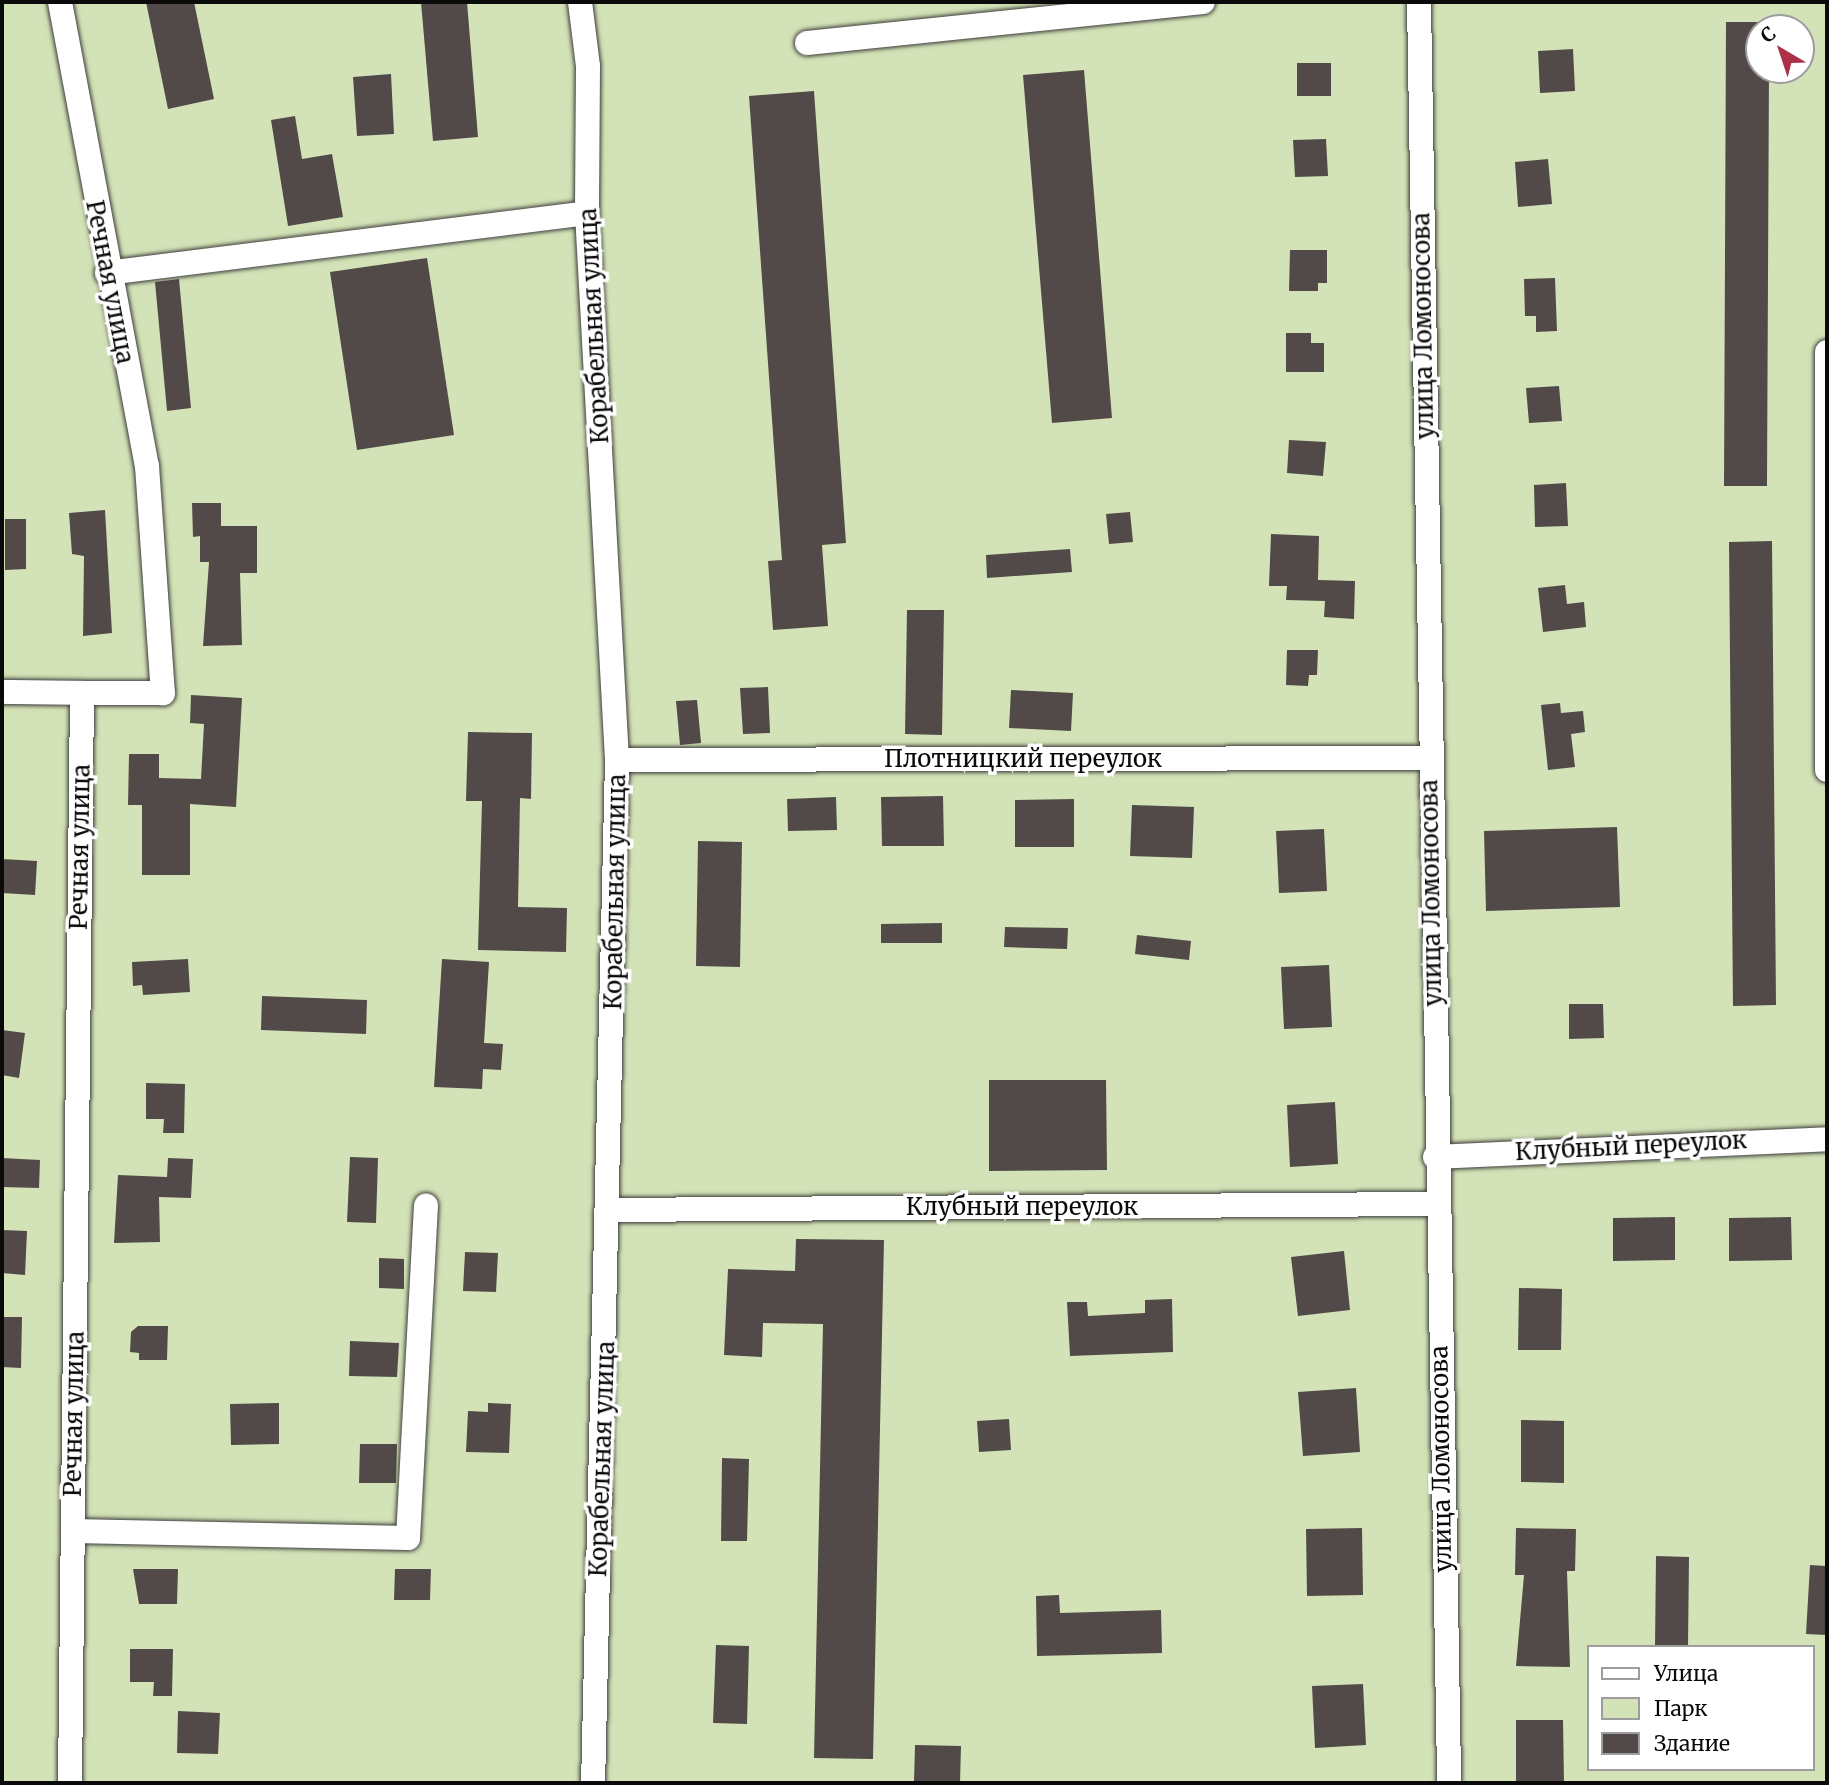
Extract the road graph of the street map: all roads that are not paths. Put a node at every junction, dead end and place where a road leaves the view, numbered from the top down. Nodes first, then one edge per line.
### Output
1 (60, 2) edge
2 (580, 2) edge
3 (1203, 2) edge
4 (1419, 2) edge
5 (807, 43) dead end
6 (587, 213) junction
7 (107, 273) junction
8 (1827, 352) edge
9 (2, 692) edge
10 (82, 693) junction
11 (1429, 758) junction
12 (617, 760) junction
13 (1827, 770) edge
14 (1827, 1139) edge
15 (1435, 1157) junction
16 (426, 1205) dead end
17 (1435, 1205) junction
18 (609, 1210) junction
19 (73, 1531) junction
20 (70, 1783) edge
21 (593, 1783) edge
22 (1449, 1783) edge

1 - 7 street, Речная улица
2 - 6 street, Корабельная улица
3 - 5 street
4 - 11 street, улица Ломоносова
6 - 7 street
6 - 12 street, Корабельная улица
7 - 10 street, Речная улица
8 - 13 street
9 - 10 street
10 - 19 street, Речная улица
11 - 12 street, Плотницкий переулок
11 - 15 street, улица Ломоносова
12 - 18 street, Корабельная улица
14 - 15 street, Клубный переулок
15 - 17 street, улица Ломоносова
16 - 19 street
17 - 18 street, Клубный переулок
17 - 22 street, улица Ломоносова
18 - 21 street, Корабельная улица
19 - 20 street, Речная улица

